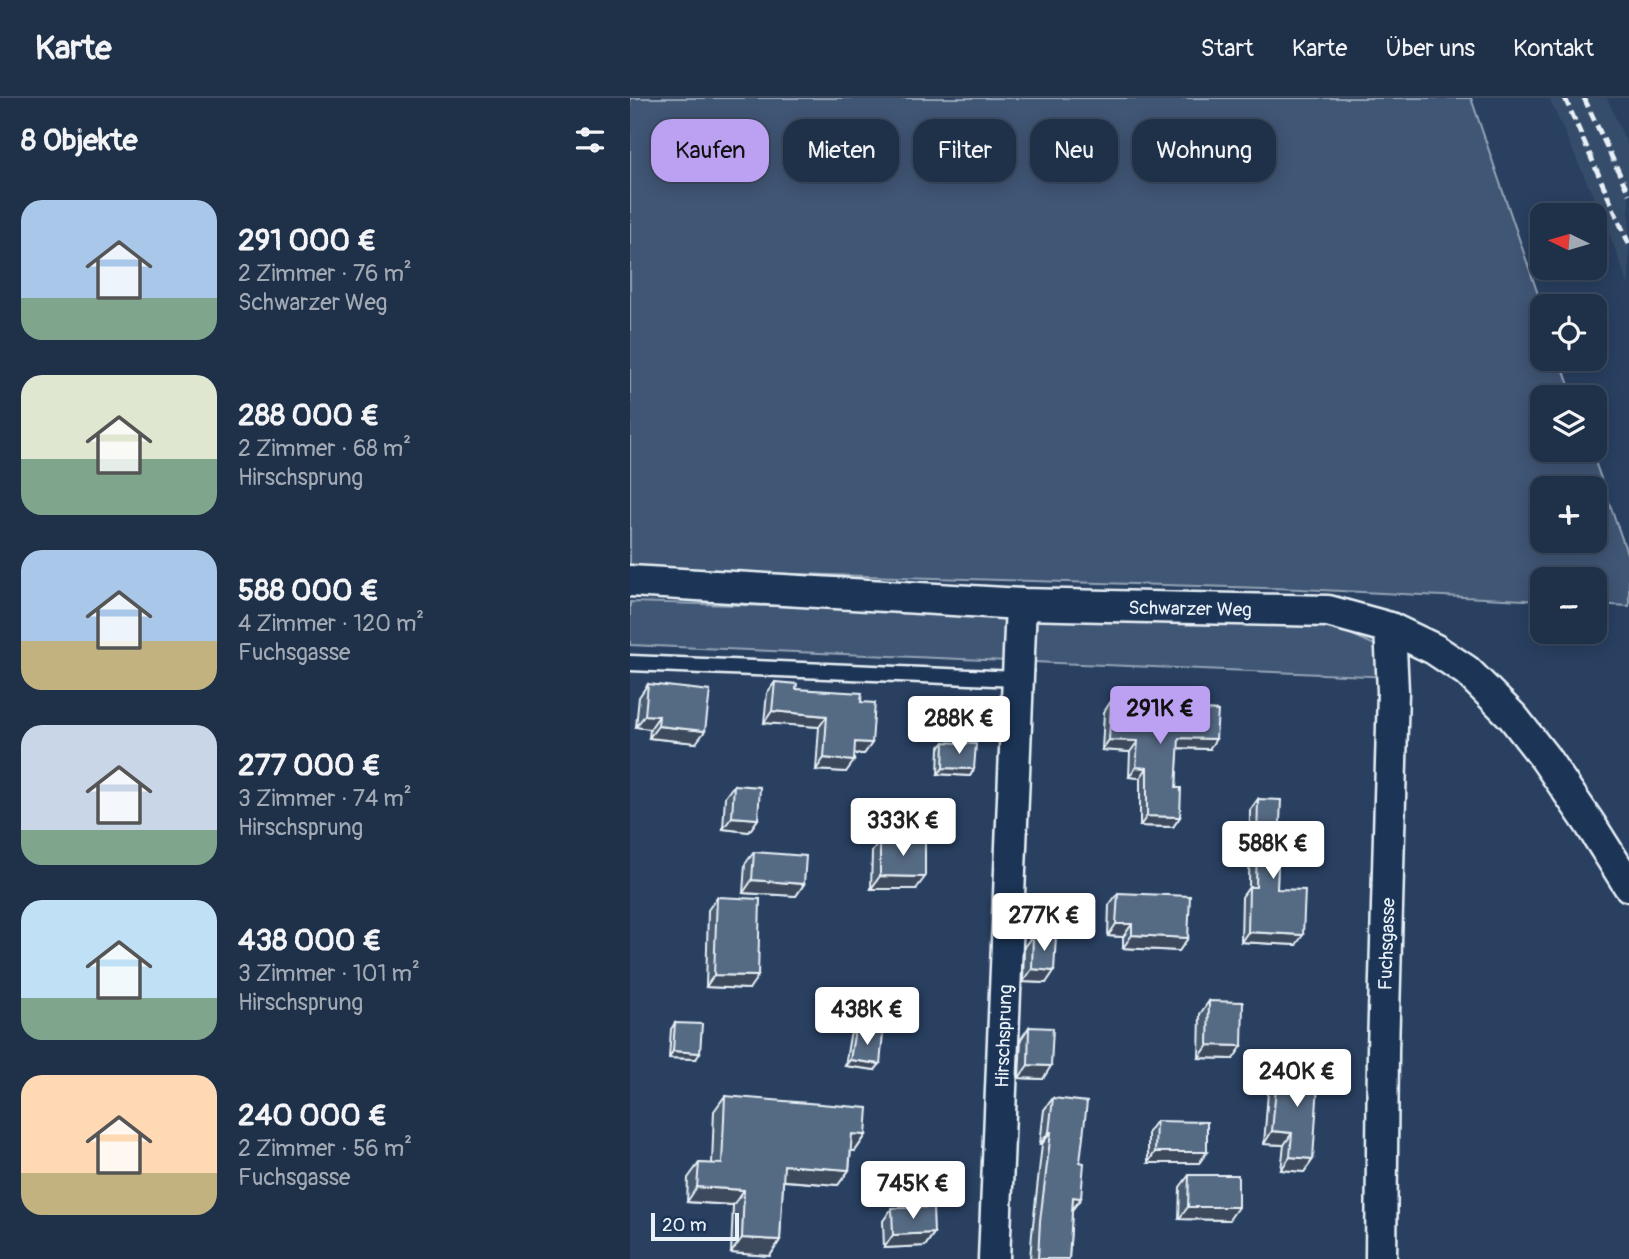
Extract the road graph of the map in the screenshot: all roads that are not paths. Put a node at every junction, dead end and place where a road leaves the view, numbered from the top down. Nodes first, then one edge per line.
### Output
1 (630, 582) edge
2 (1021, 604) junction
3 (1390, 628) junction
4 (630, 663) edge
5 (1018, 679) junction
6 (1629, 886) edge
7 (994, 1259) edge
8 (1381, 1259) edge

1 - 2 street, Schwarzer Weg
2 - 3 street, Schwarzer Weg
2 - 5 street, Hirschsprung
3 - 6 street, Schwarzer Weg
3 - 8 street, Fuchsgasse
4 - 5 lane
5 - 7 street, Hirschsprung

